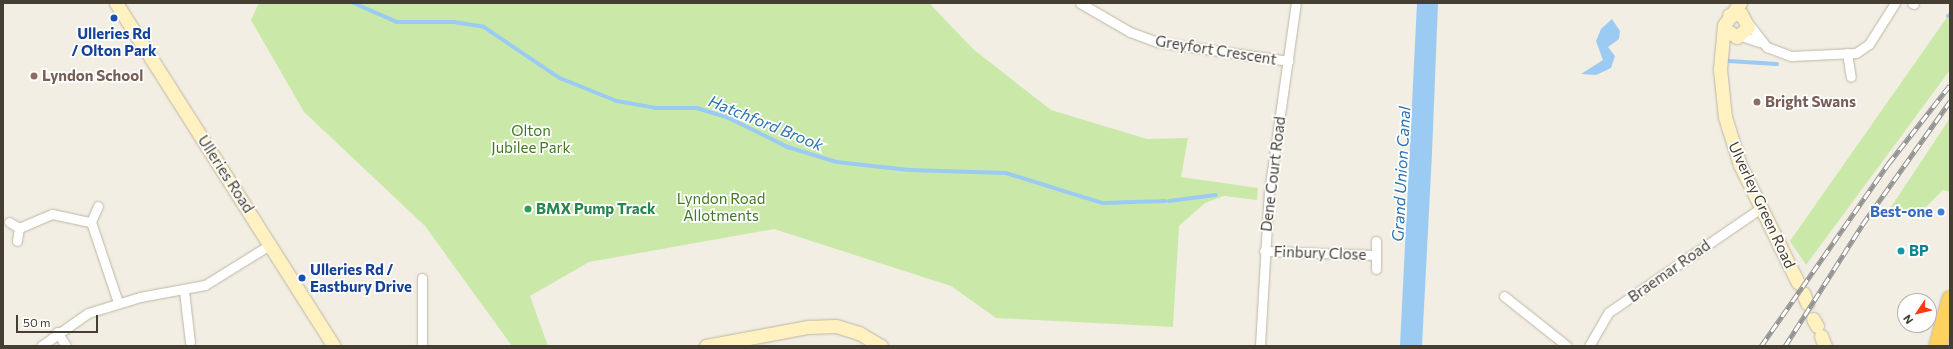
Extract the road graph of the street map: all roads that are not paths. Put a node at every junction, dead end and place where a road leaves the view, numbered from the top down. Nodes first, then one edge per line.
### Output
1 (116, 3) edge
2 (1080, 3) edge
3 (1296, 3) edge
4 (1740, 3) edge
5 (1748, 3) edge
6 (1895, 3) edge
7 (1730, 15) junction
8 (1748, 21) junction
9 (1724, 29) junction
10 (1739, 37) junction
11 (1760, 42) junction
12 (1847, 53) junction
13 (1722, 56) junction
14 (1289, 61) junction
15 (1851, 77) dead end
16 (98, 206) dead end
17 (1761, 208) junction
18 (9, 222) dead end
19 (91, 222) junction
20 (19, 228) junction
21 (17, 241) dead end
22 (1376, 241) dead end
23 (271, 244) junction
24 (1264, 251) junction
25 (1376, 255) junction
26 (1376, 270) dead end
27 (422, 278) dead end
28 (184, 291) junction
29 (1803, 293) dead end
30 (1504, 296) dead end
31 (1950, 298) edge
32 (118, 302) junction
33 (57, 332) junction
34 (188, 344) edge
35 (41, 346) edge
36 (66, 346) edge
37 (199, 346) edge
38 (334, 346) edge
39 (422, 346) edge
40 (706, 346) edge
41 (881, 346) edge
42 (1260, 346) edge
43 (1567, 346) edge
44 (1589, 346) edge
45 (1937, 346) edge

1 - 23 street, Ulleries Road
2 - 14 street, Greyfort Crescent
3 - 14 street, Dene Court Road
4 - 7 street
5 - 8 street
6 - 12 street
7 - 8 street
7 - 9 street, Ulverley Green Road
8 - 10 street
8 - 11 street
9 - 10 street
9 - 13 street, Ulverley Green Road
10 - 11 street
10 - 13 street
11 - 12 street
12 - 15 street
13 - 17 street, Ulverley Green Road
14 - 24 street, Dene Court Road
16 - 19 street
17 - 29 street, Ulverley Green Road
17 - 44 street, Braemar Road
18 - 20 street
19 - 20 street
19 - 32 street
20 - 21 street
22 - 25 street, Finbury Close
23 - 28 street
23 - 38 street, Ulleries Road
24 - 25 street, Finbury Close
24 - 42 street, Dene Court Road
25 - 26 street, Finbury Close
27 - 39 street
28 - 32 street
28 - 34 street
30 - 43 street
31 - 45 highway
32 - 33 street
33 - 35 street
33 - 36 street
34 - 37 street
40 - 41 street

